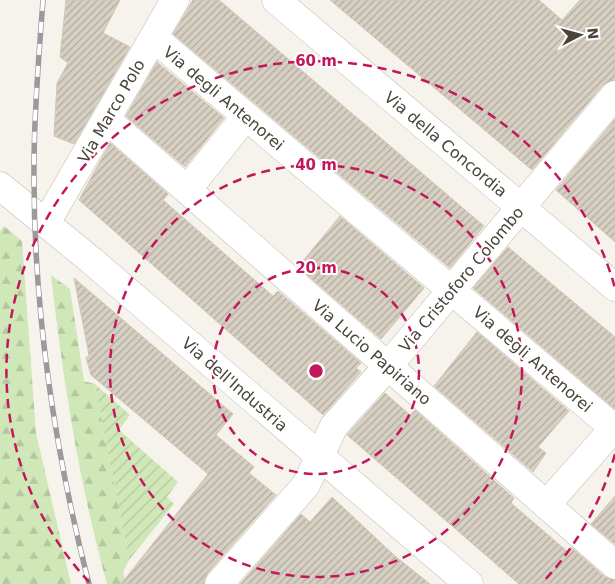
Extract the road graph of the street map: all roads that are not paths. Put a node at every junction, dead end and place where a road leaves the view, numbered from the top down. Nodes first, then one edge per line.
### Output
1 (176, 0) edge
2 (276, 0) edge
3 (154, 38) junction
4 (615, 95) edge
5 (246, 116) junction
6 (106, 120) junction
7 (0, 186) edge
8 (187, 190) junction
9 (521, 207) junction
10 (46, 223) junction
11 (615, 287) edge
12 (452, 290) junction
13 (388, 366) junction
14 (614, 429) edge
15 (320, 456) junction
16 (546, 504) junction
17 (615, 565) edge
18 (219, 584) edge
19 (469, 584) edge

1 - 3 street, Via Marco Polo
2 - 9 street, Via della Concordia
3 - 5 street, Via degli Antenorei
3 - 6 street, Via Marco Polo
4 - 9 street, Via Cristoforo Colombo
5 - 8 street
5 - 12 street, Via degli Antenorei
6 - 8 street, Via Lucio Papiriano
6 - 10 street, Via Marco Polo
7 - 10 street, Via dell'Industria
8 - 13 street, Via Lucio Papiriano
9 - 11 street, Via della Concordia
9 - 12 street, Via Cristoforo Colombo
10 - 15 street, Via dell'Industria
12 - 13 street, Via Cristoforo Colombo
12 - 14 street, Via degli Antenorei
13 - 15 street, Via Cristoforo Colombo
13 - 16 street, Via Lucio Papiriano
14 - 16 street
15 - 18 street, Via Cristoforo Colombo
15 - 19 street, Via dell'Industria
16 - 17 street, Via Lucio Papiriano

